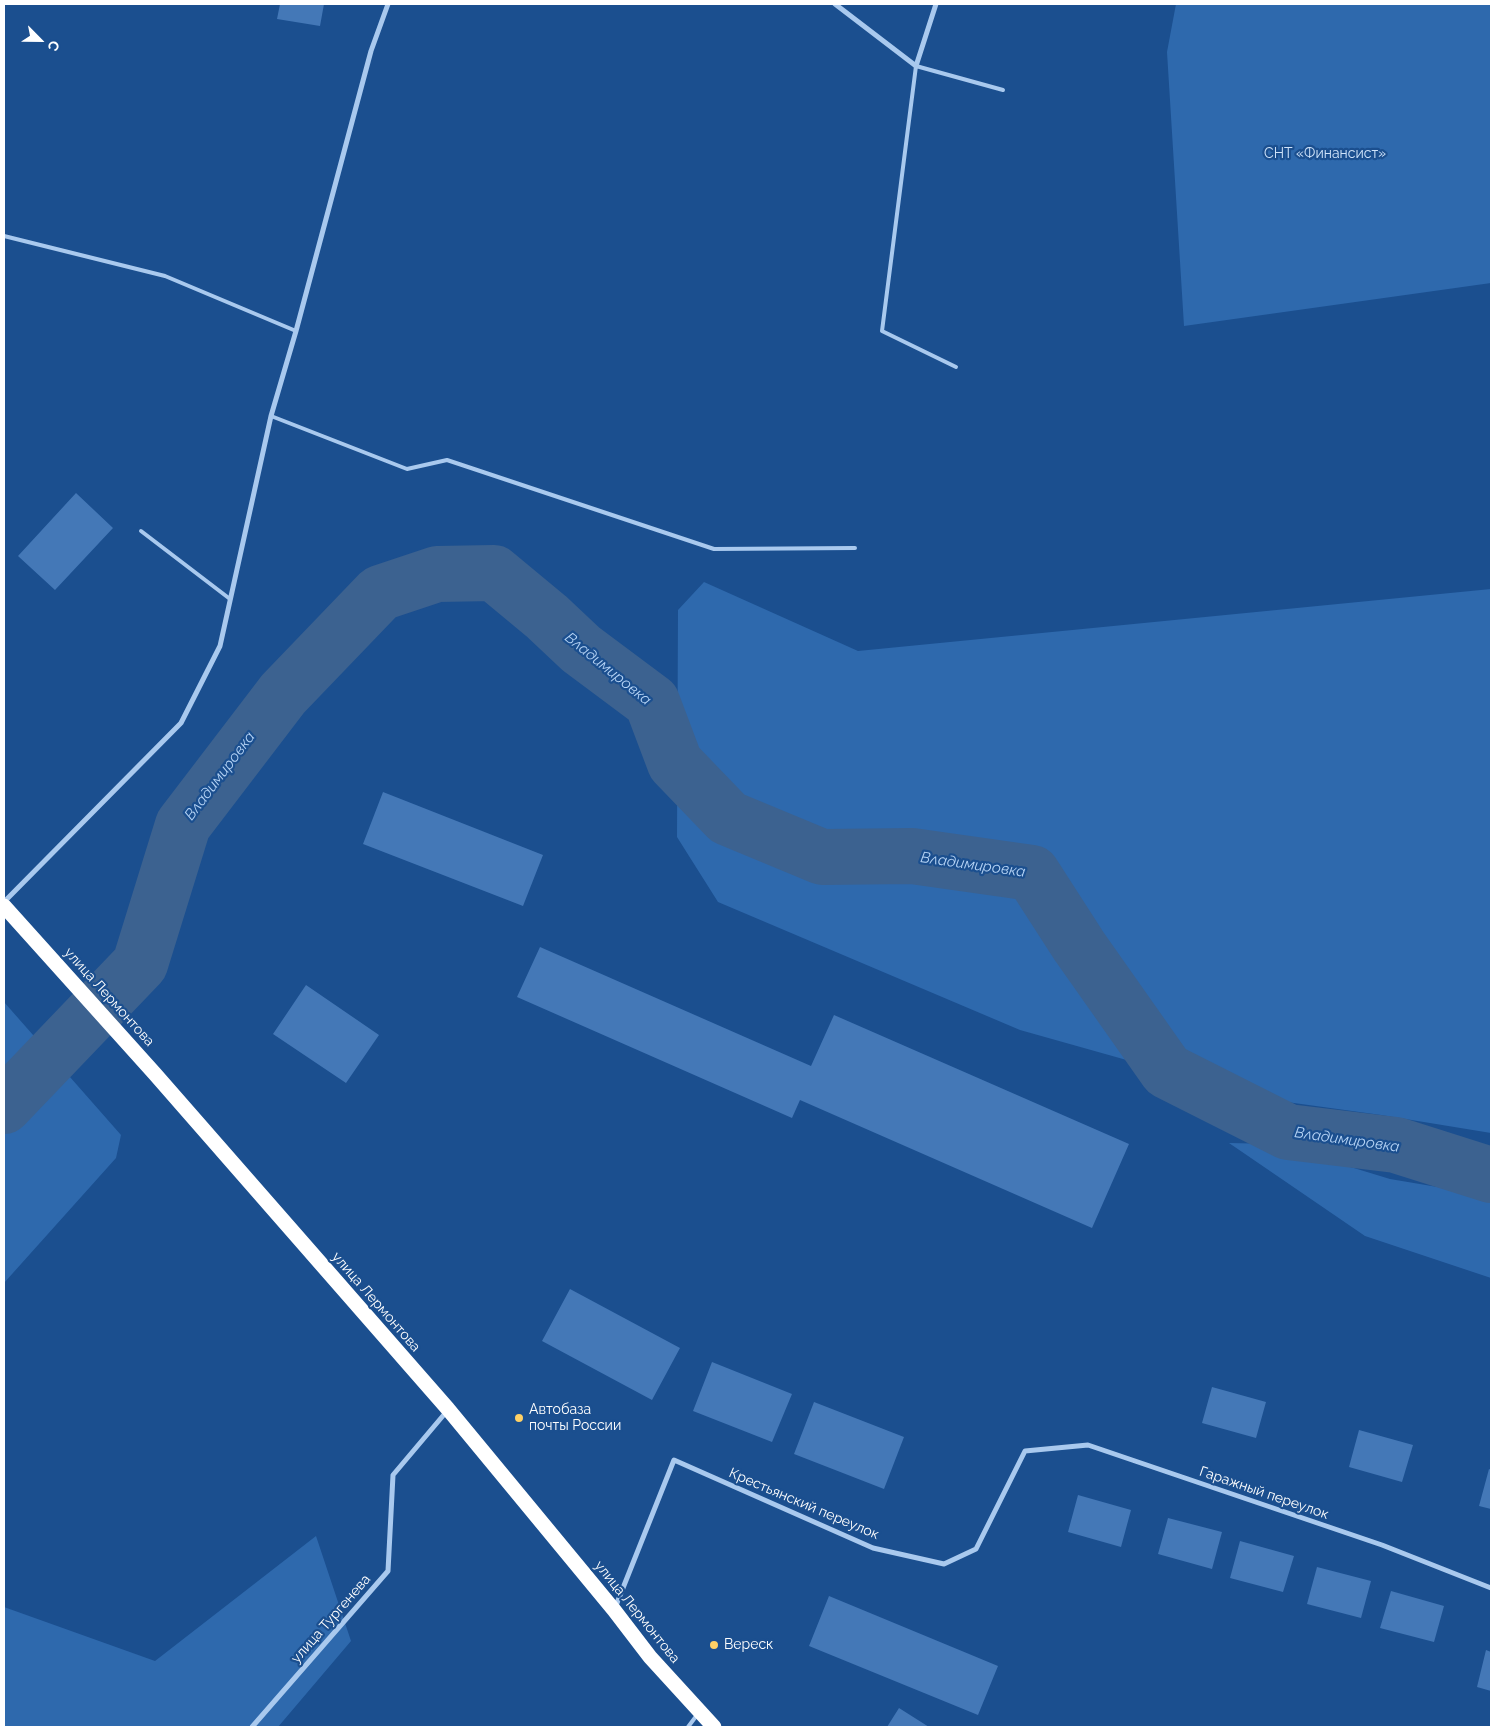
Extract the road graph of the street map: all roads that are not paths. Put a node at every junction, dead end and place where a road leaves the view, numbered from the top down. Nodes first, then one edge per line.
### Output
1 (388, 4) edge
2 (835, 4) edge
3 (936, 4) edge
4 (916, 66) junction
5 (1003, 90) dead end
6 (4, 236) edge
7 (296, 331) junction
8 (956, 367) dead end
9 (271, 416) junction
10 (141, 531) dead end
11 (855, 548) dead end
12 (230, 599) junction
13 (4, 902) edge
14 (4, 906) edge
15 (448, 1410) junction
16 (1025, 1450) joint
17 (1491, 1588) edge
18 (614, 1610) junction
19 (700, 1711) junction
20 (252, 1727) edge
21 (688, 1727) edge
22 (714, 1727) edge

1 - 7 street
2 - 4 street
3 - 4 street
4 - 5 lane
4 - 8 lane
6 - 7 lane
7 - 9 street
9 - 11 lane
9 - 12 street
10 - 12 lane
12 - 13 street
14 - 15 highway, улица Лермонтова
15 - 18 highway, улица Лермонтова
15 - 20 street, улица Тургенева
16 - 17 street, Гаражный переулок
16 - 18 street, Крестьянский переулок
18 - 19 highway, улица Лермонтова
19 - 21 lane
19 - 22 highway, улица Лермонтова

